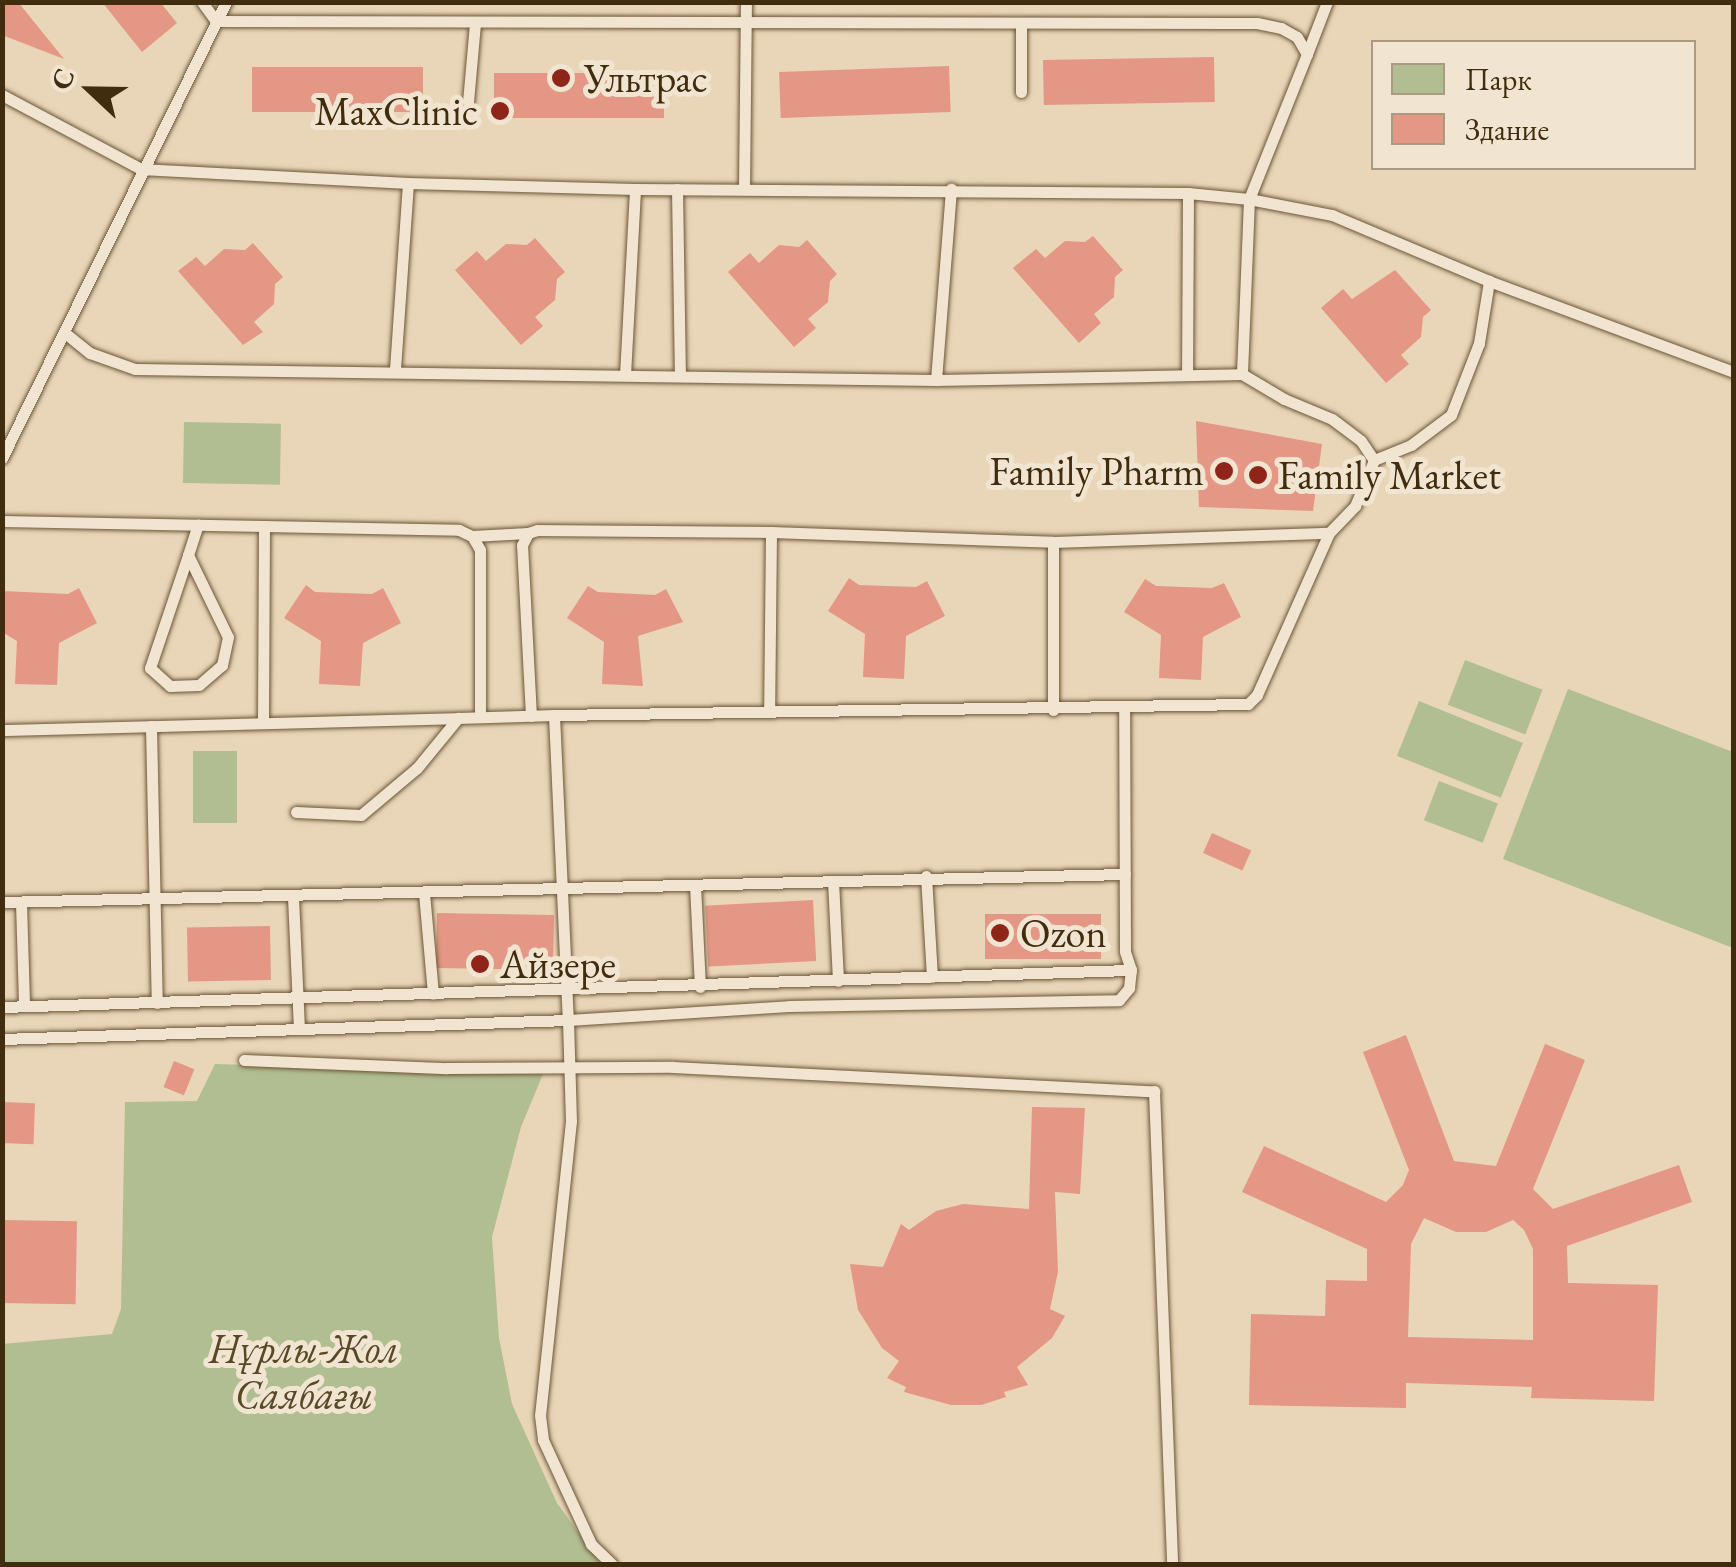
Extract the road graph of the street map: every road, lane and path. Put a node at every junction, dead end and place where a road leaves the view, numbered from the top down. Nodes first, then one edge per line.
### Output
1 (202, 2) edge
2 (226, 2) edge
3 (746, 2) edge
4 (1327, 2) edge
5 (216, 21) junction
6 (474, 24) junction
7 (1021, 24) junction
8 (746, 25) junction
9 (1307, 54) junction
10 (1022, 92) dead end
11 (2, 96) edge
12 (468, 102) dead end
13 (140, 170) junction
14 (408, 183) junction
15 (952, 188) junction
16 (635, 189) junction
17 (677, 189) junction
18 (744, 189) junction
19 (1188, 193) junction
20 (1249, 198) junction
21 (1489, 281) junction
22 (65, 334) junction
23 (396, 369) junction
24 (1734, 372) edge
25 (1188, 373) junction
26 (1242, 374) junction
27 (625, 375) junction
28 (680, 376) junction
29 (936, 380) junction
30 (2, 458) edge
31 (1374, 460) junction
32 (2, 521) edge
33 (198, 526) junction
34 (264, 527) junction
35 (771, 532) junction
36 (528, 533) junction
37 (1329, 533) junction
38 (472, 536) junction
39 (1054, 542) junction
40 (188, 555) junction
41 (770, 709) junction
42 (1124, 709) junction
43 (1053, 710) junction
44 (531, 716) junction
45 (554, 716) junction
46 (480, 717) junction
47 (458, 718) junction
48 (262, 722) junction
49 (151, 726) junction
50 (2, 730) edge
51 (296, 812) dead end
52 (1125, 874) junction
53 (926, 876) junction
54 (833, 882) junction
55 (695, 885) junction
56 (561, 888) junction
57 (424, 893) junction
58 (293, 898) junction
59 (153, 900) junction
60 (2, 902) edge
61 (21, 902) junction
62 (1132, 970) junction
63 (932, 977) junction
64 (838, 981) junction
65 (700, 987) junction
66 (566, 989) junction
67 (432, 994) junction
68 (298, 999) junction
69 (157, 1003) junction
70 (24, 1006) junction
71 (2, 1007) edge
72 (568, 1020) junction
73 (298, 1027) junction
74 (2, 1039) edge
75 (244, 1060) dead end
76 (570, 1068) junction
77 (612, 1564) edge
78 (1172, 1564) edge

1 - 5 lane
2 - 5 lane
3 - 8 lane
4 - 9 lane
5 - 6 lane
5 - 13 lane
6 - 8 lane
6 - 12 lane
7 - 8 lane
7 - 9 lane
7 - 10 lane
8 - 18 lane
9 - 20 lane
11 - 13 lane
13 - 14 lane
13 - 22 lane
14 - 16 lane
14 - 23 lane
15 - 18 lane
15 - 19 lane
15 - 29 lane
16 - 17 lane
16 - 27 lane
17 - 18 lane
17 - 28 lane
19 - 20 lane
19 - 25 lane
20 - 21 lane
20 - 26 lane
21 - 24 lane
21 - 31 lane
22 - 23 lane
22 - 30 lane
23 - 27 lane
25 - 26 lane
25 - 29 lane
26 - 31 lane
27 - 28 lane
28 - 29 lane
31 - 37 lane
32 - 33 lane
33 - 34 lane
33 - 40 lane
34 - 38 lane
34 - 48 lane
35 - 36 lane
35 - 39 lane
35 - 41 lane
36 - 38 lane
36 - 44 lane
37 - 39 lane
37 - 42 lane
38 - 46 lane
39 - 43 lane
40 - 40 lane
41 - 43 lane
41 - 45 lane
42 - 43 lane
42 - 52 lane
44 - 45 lane
44 - 46 lane
45 - 56 lane
46 - 47 lane
47 - 48 lane
47 - 51 lane
48 - 49 lane
49 - 50 lane
49 - 59 lane
52 - 53 lane
52 - 62 lane
53 - 54 lane
53 - 63 lane
54 - 55 lane
54 - 64 lane
55 - 56 lane
55 - 65 lane
56 - 57 lane
56 - 66 lane
57 - 58 lane
57 - 67 lane
58 - 59 lane
58 - 68 lane
59 - 61 lane
59 - 69 lane
60 - 61 lane
61 - 70 lane
62 - 63 lane
62 - 72 lane
63 - 64 lane
64 - 65 lane
65 - 66 lane
66 - 67 lane
66 - 72 lane
67 - 68 lane
68 - 69 lane
68 - 73 lane
69 - 70 lane
70 - 71 lane
72 - 73 lane
72 - 76 lane
73 - 74 lane
75 - 76 lane
76 - 77 lane
76 - 78 lane

